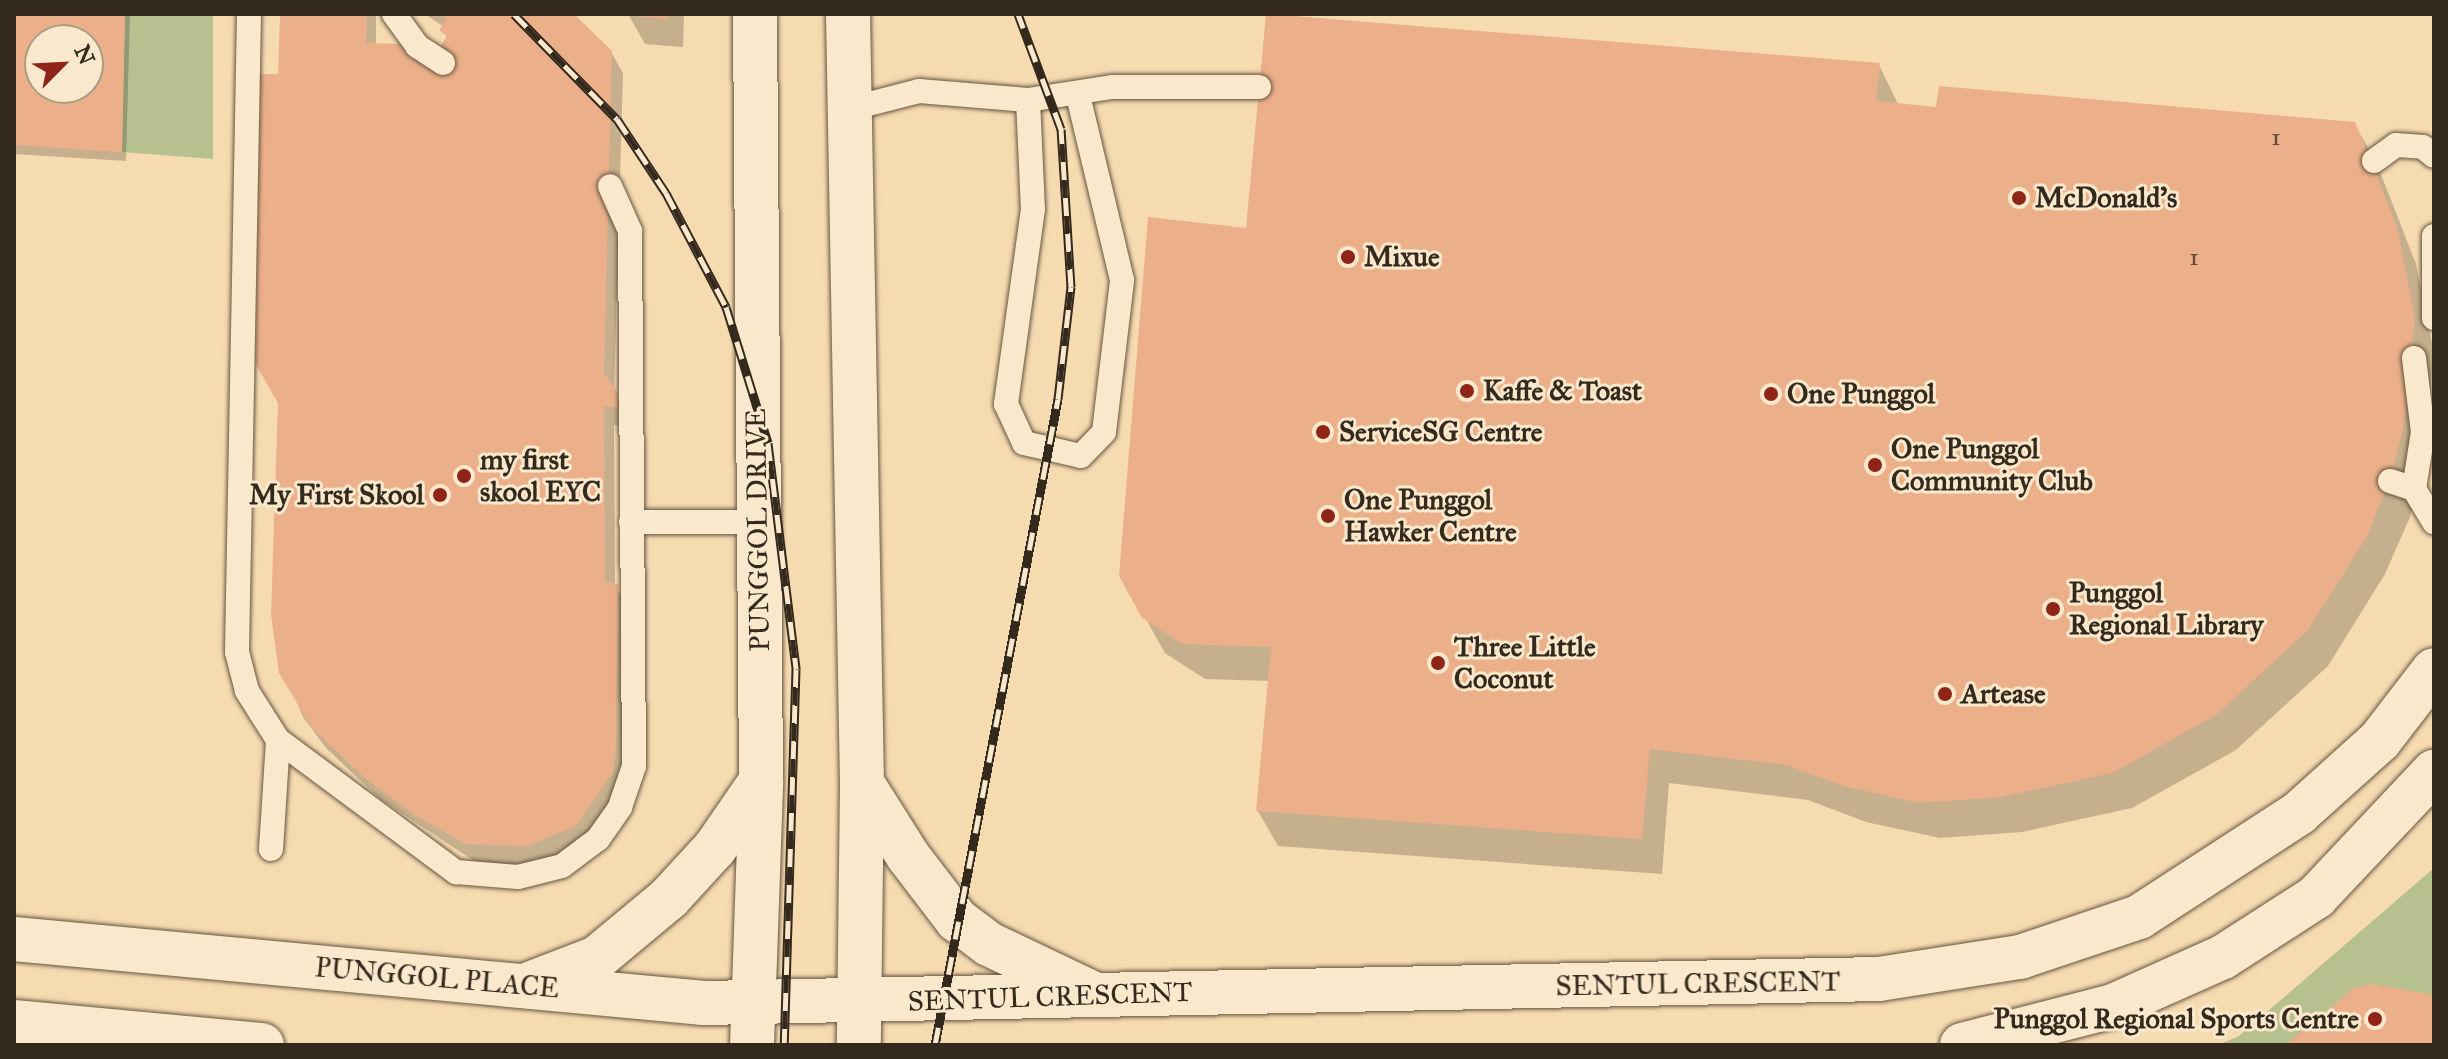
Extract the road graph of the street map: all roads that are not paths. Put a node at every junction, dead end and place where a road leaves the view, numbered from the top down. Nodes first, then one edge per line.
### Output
1 (249, 14) edge
2 (394, 14) edge
3 (755, 14) edge
4 (848, 14) edge
5 (443, 63) dead end
6 (1259, 87) dead end
7 (1078, 96) junction
8 (1028, 100) junction
9 (849, 109) junction
10 (2434, 156) edge
11 (2374, 161) dead end
12 (610, 186) dead end
13 (2434, 236) edge
14 (2434, 318) edge
15 (2414, 358) dead end
16 (2390, 481) dead end
17 (2414, 489) junction
18 (631, 522) junction
19 (757, 522) junction
20 (2434, 522) edge
21 (2434, 670) edge
22 (278, 740) junction
23 (2434, 772) edge
24 (761, 781) junction
25 (862, 783) junction
26 (271, 849) dead end
27 (14, 939) edge
28 (524, 986) junction
29 (1094, 994) junction
30 (755, 1002) junction
31 (14, 1022) edge
32 (860, 1024) edge
33 (262, 1045) edge
34 (752, 1045) edge
35 (1962, 1045) edge

1 - 22 lane
2 - 5 lane
3 - 19 street, PUNGGOL DRIVE
4 - 9 street
6 - 7 lane
7 - 8 lane
7 - 8 lane
8 - 9 lane
9 - 25 street
10 - 11 lane
12 - 18 lane
13 - 14 lane
15 - 17 lane
16 - 17 lane
17 - 20 lane
18 - 19 lane
18 - 22 lane
19 - 24 street, PUNGGOL DRIVE
21 - 29 street, SENTUL CRESCENT
22 - 26 lane
23 - 35 street
24 - 28 street
24 - 30 street, PUNGGOL DRIVE
25 - 29 street
25 - 32 street
27 - 28 street, PUNGGOL PLACE
28 - 30 street, PUNGGOL PLACE
29 - 32 street, SENTUL CRESCENT
30 - 32 street, PUNGGOL PLACE
30 - 34 street, PUNGGOL DRIVE
31 - 33 street

